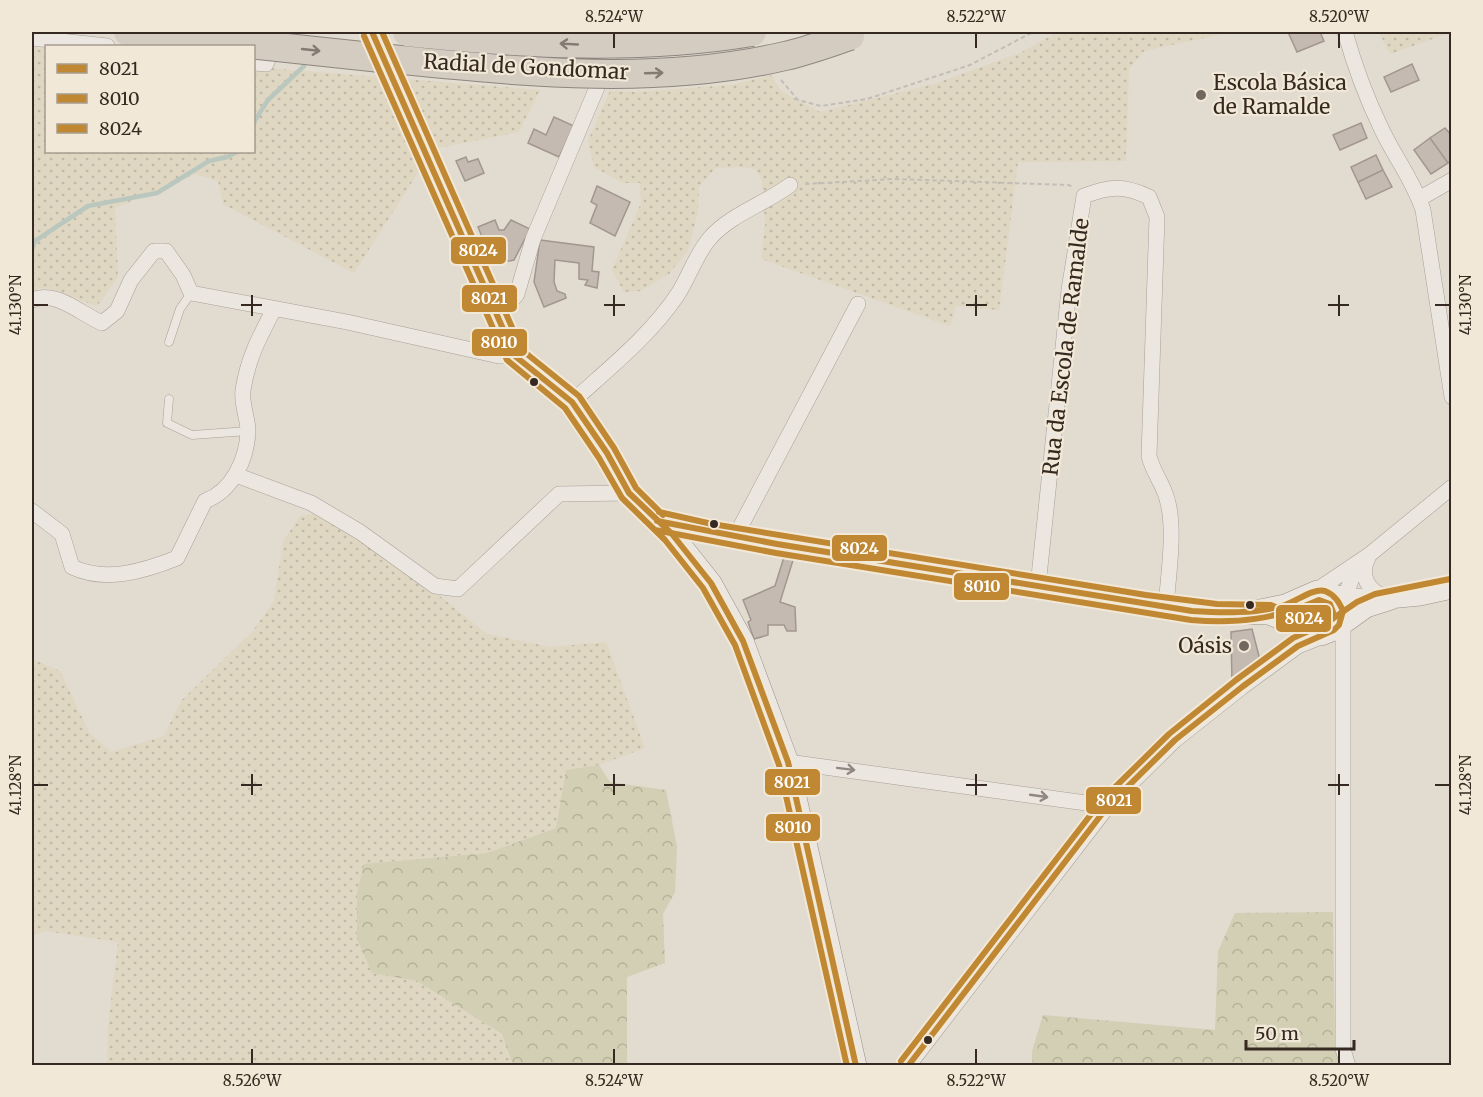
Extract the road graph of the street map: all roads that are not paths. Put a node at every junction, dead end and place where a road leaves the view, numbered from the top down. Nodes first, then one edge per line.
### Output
1 (128, 32) edge
2 (280, 32) edge
3 (372, 32) edge
4 (407, 32) edge
5 (621, 32) edge
6 (752, 32) edge
7 (1345, 32) edge
8 (850, 36) dead end
9 (32, 38) edge
10 (98, 45) edge
11 (255, 63) edge
12 (1452, 180) edge
13 (790, 185) road end
14 (1419, 199) junction
15 (191, 293) junction
16 (32, 300) edge
17 (858, 304) dead end
18 (274, 309) junction
19 (498, 318) junction
20 (1446, 326) edge
21 (169, 342) dead end
22 (515, 356) junction
23 (1452, 397) edge
24 (169, 399) dead end
25 (572, 402) junction
26 (248, 431) junction
27 (236, 475) junction
28 (1452, 487) edge
29 (629, 493) junction
30 (32, 511) edge
31 (657, 521) junction
32 (735, 537) junction
33 (1369, 555) junction
34 (1038, 586) junction
35 (1452, 588) edge
36 (1391, 599) junction
37 (1166, 607) junction
38 (1240, 612) junction
39 (1328, 626) junction
40 (788, 762) junction
41 (1108, 806) junction
42 (856, 1065) edge
43 (908, 1065) edge
44 (1348, 1065) edge

1 -> 8 highway, Radial de Gondomar, bridge
2 - 11 street
3 - 19 main road
6 -> 4 highway, Radial de Gondomar, bridge
5 - 19 street
7 - 14 street
9 - 10 street
12 - 14 street
13 - 25 street
14 - 20 street
15 - 16 street
15 - 18 street
15 - 21 lane
17 - 32 street
18 - 22 street
18 - 26 street
19 - 22 main road
20 - 23 street
22 - 25 main road
24 - 26 lane
25 - 29 main road
26 - 27 street
27 - 29 street
27 - 30 street
28 - 33 street
29 - 31 main road
31 - 32 main road
31 - 40 main road
32 - 34 main road
33 - 36 street
33 - 39 street
33 - 39 street
34 - 37 main road
34 - 37 street, Rua da Escola de Ramalde
35 - 36 main road
36 - 39 main road
36 - 39 main road
37 - 38 main road
38 - 39 main road
38 - 39 main road
39 - 41 street
39 - 44 street
40 -> 41 street
40 - 42 main road
41 - 43 street

